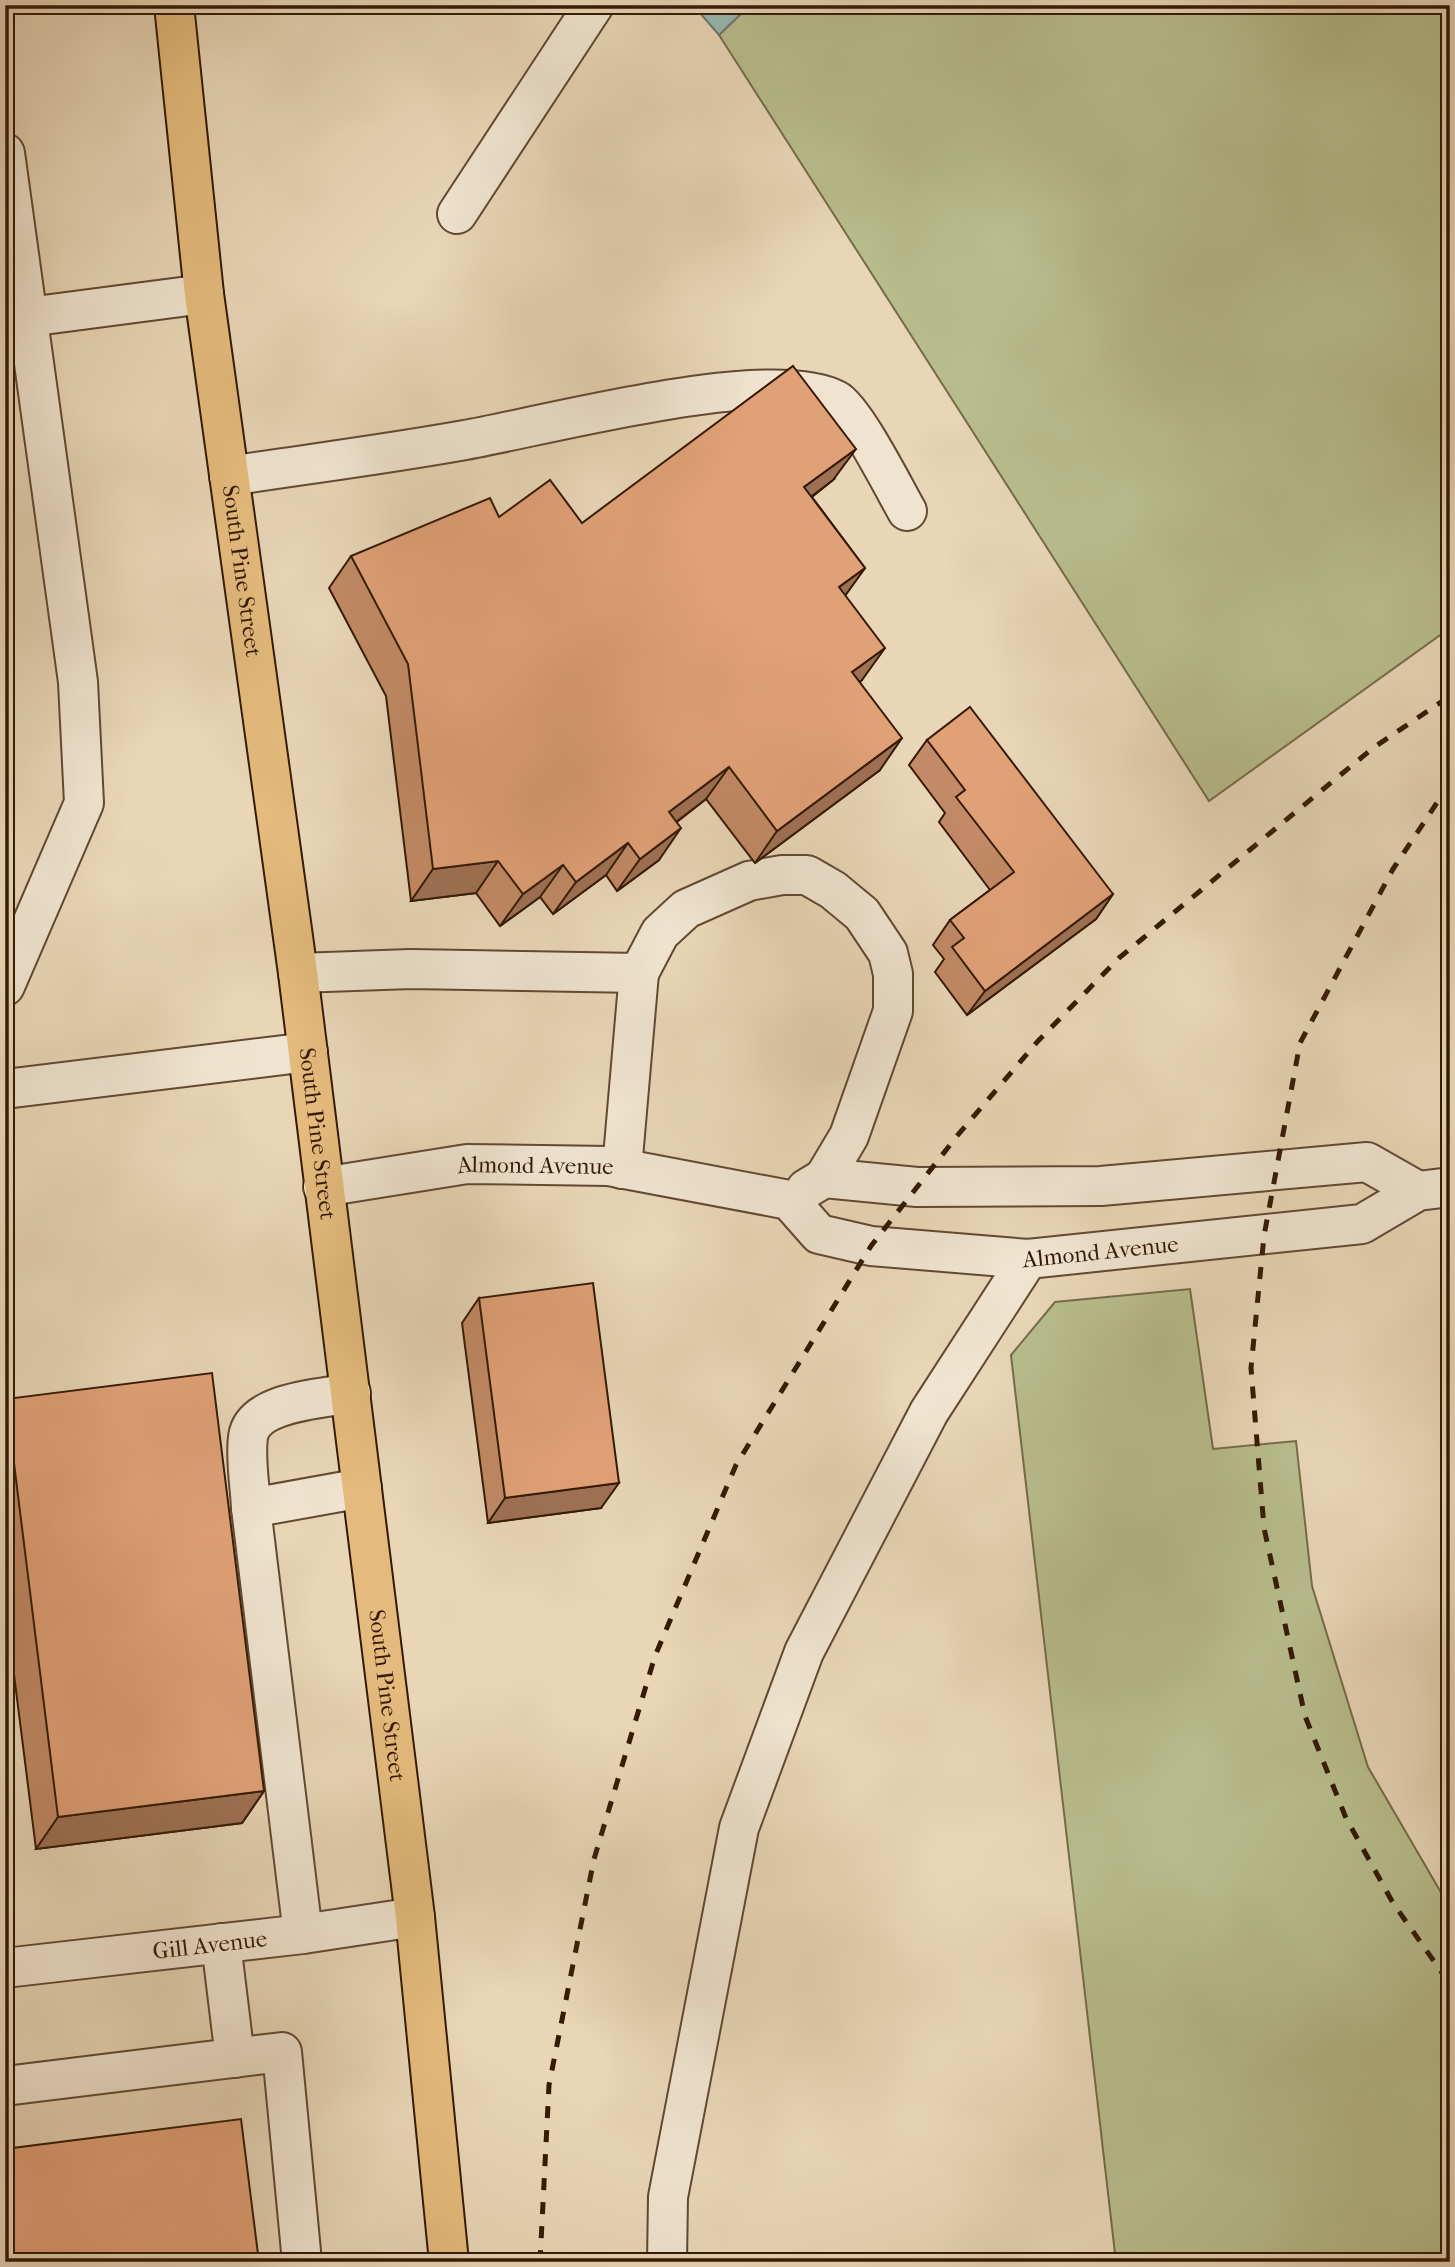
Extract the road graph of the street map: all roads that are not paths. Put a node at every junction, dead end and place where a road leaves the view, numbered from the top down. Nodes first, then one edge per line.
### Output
1 (174, 5) edge
2 (594, 5) edge
3 (5, 153) edge
4 (457, 214) dead end
5 (204, 293) junction
6 (28, 317) junction
7 (229, 476) junction
8 (907, 511) dead end
9 (298, 973) junction
10 (639, 973) junction
11 (5, 986) edge
12 (308, 1052) junction
13 (5, 1089) edge
14 (622, 1169) junction
15 (824, 1178) junction
16 (323, 1187) junction
17 (1434, 1189) edge
18 (789, 1200) junction
19 (1028, 1259) junction
20 (351, 1393) junction
21 (362, 1488) junction
22 (251, 1507) junction
23 (415, 1917) junction
24 (303, 1934) junction
25 (221, 1943) junction
26 (5, 1968) edge
27 (235, 2058) junction
28 (5, 2086) edge
29 (302, 2262) edge
30 (449, 2262) edge
31 (667, 2262) edge

1 - 5 main road, South Pine Street
2 - 4 street
3 - 6 street
5 - 6 street
5 - 7 main road, South Pine Street
6 - 11 street
7 - 8 street
7 - 9 main road, South Pine Street
9 - 10 street
9 - 12 main road, South Pine Street
10 - 14 street
10 - 15 street
12 - 13 street
12 - 16 main road, South Pine Street
14 - 16 street, Almond Avenue
14 - 18 street, Almond Avenue
15 - 17 street, Almond Avenue
15 - 18 street
16 - 20 main road, South Pine Street
17 - 19 street, Almond Avenue
18 - 19 street, Almond Avenue
19 - 31 street
20 - 21 main road, South Pine Street
20 - 22 street
21 - 22 street
21 - 23 main road, South Pine Street
22 - 24 street
23 - 24 street, Gill Avenue
23 - 30 main road, South Pine Street
24 - 25 street, Gill Avenue
25 - 26 street, Gill Avenue
25 - 27 street
27 - 28 street
27 - 29 street

